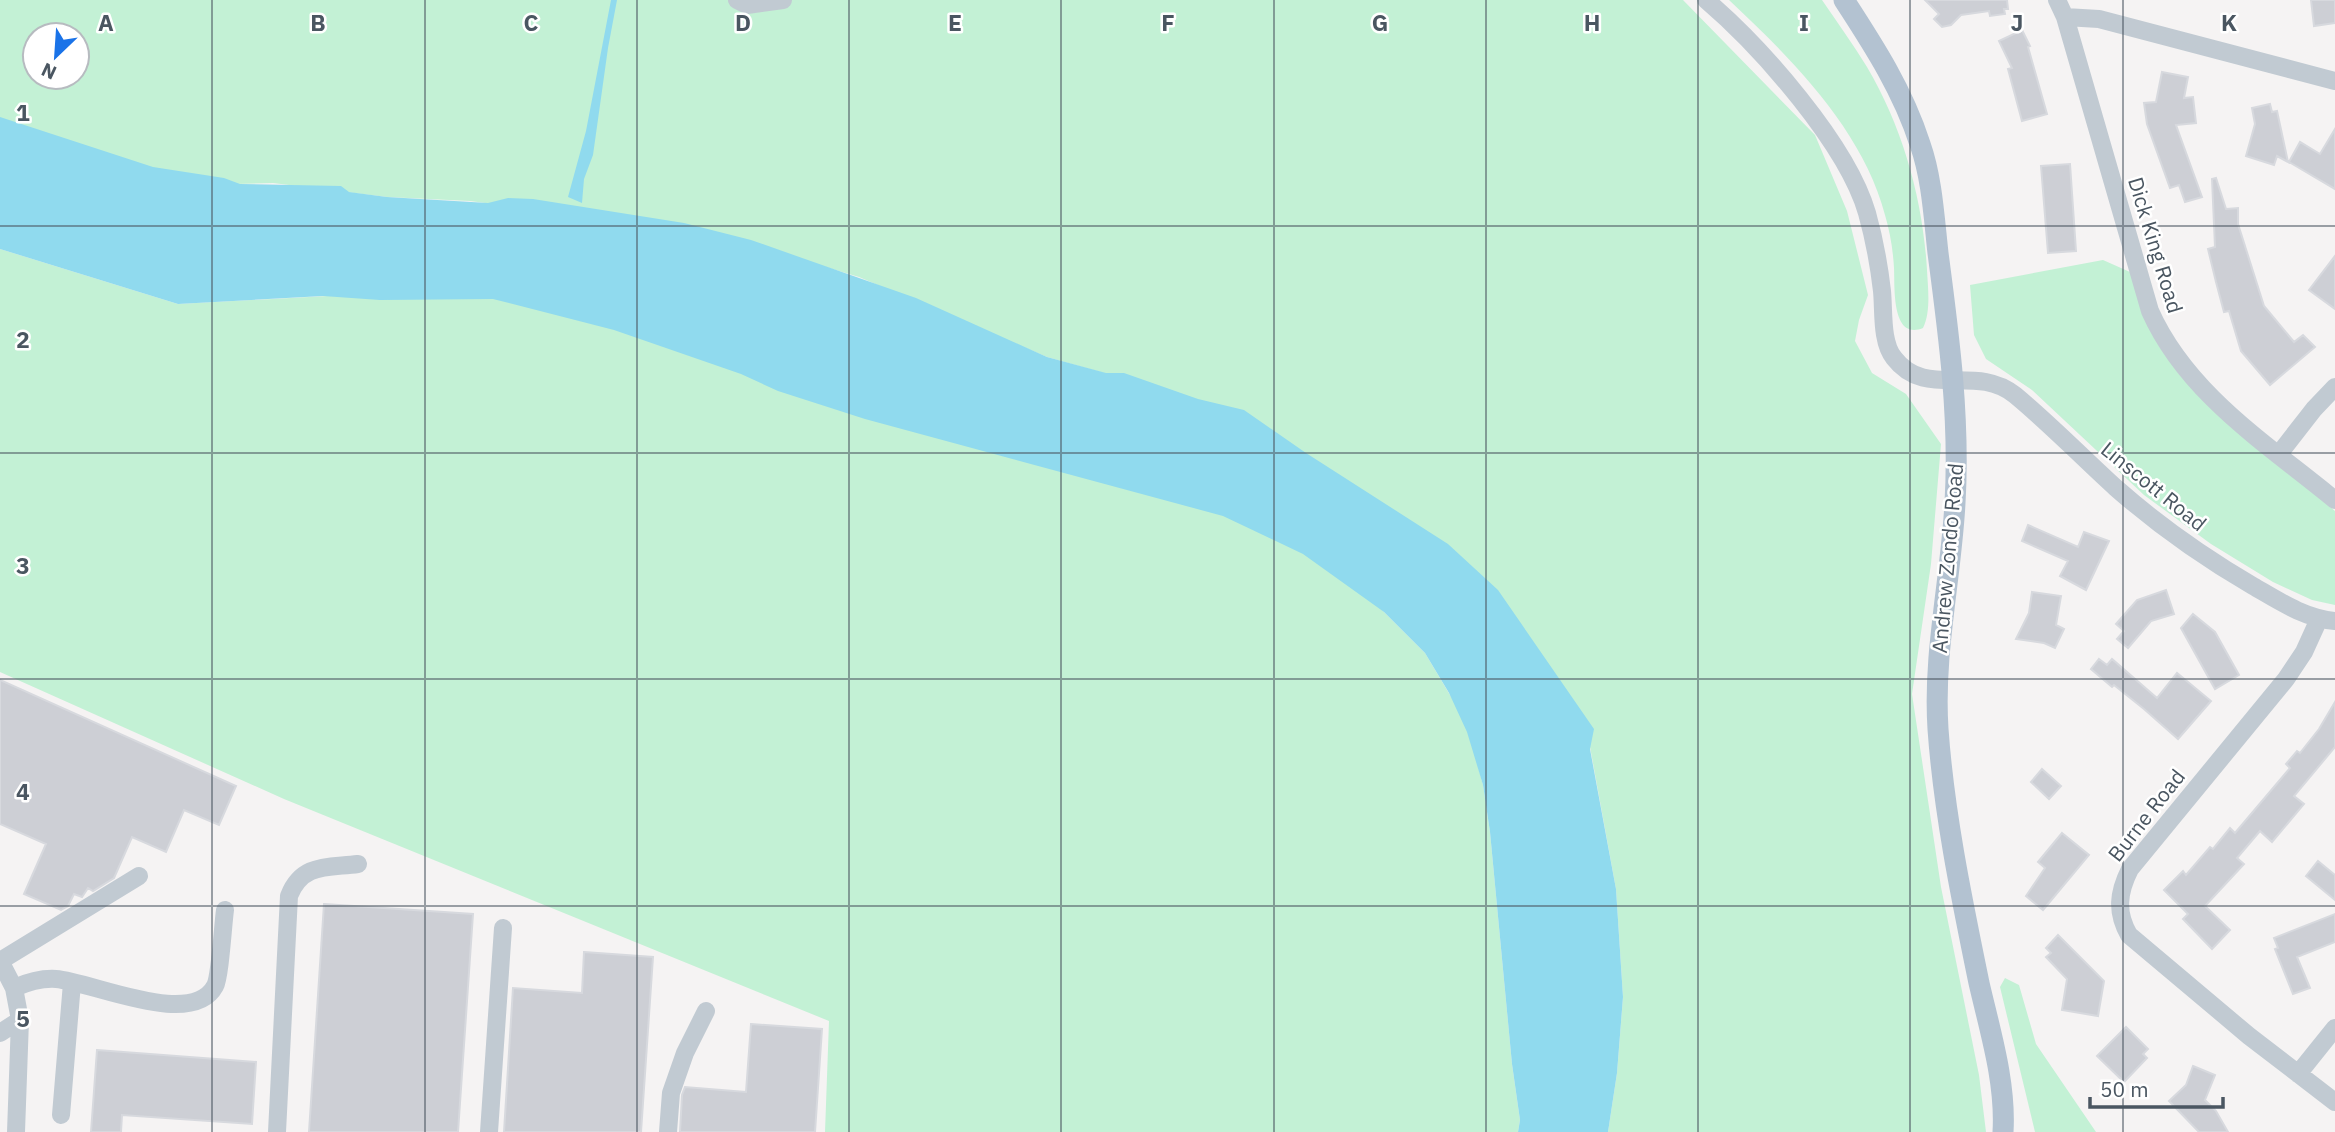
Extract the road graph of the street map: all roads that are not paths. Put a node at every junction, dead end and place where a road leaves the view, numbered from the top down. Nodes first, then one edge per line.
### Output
1 (737, 0) edge
2 (783, 0) edge
3 (1706, 0) edge
4 (1844, 0) edge
5 (2057, 0) edge
6 (2065, 17) junction
7 (2335, 81) edge
8 (1953, 379) junction
9 (2335, 387) edge
10 (2279, 454) junction
11 (2335, 500) edge
12 (2327, 620) edge
13 (358, 864) dead end
14 (139, 876) dead end
15 (225, 910) dead end
16 (503, 928) dead end
17 (0, 961) edge
18 (72, 983) junction
19 (14, 988) junction
20 (706, 1011) dead end
21 (20, 1020) junction
22 (2335, 1028) edge
23 (0, 1033) edge
24 (2298, 1074) junction
25 (2003, 1095) junction
26 (2335, 1102) edge
27 (9, 1108) edge
28 (61, 1115) dead end
29 (16, 1132) edge
30 (277, 1132) edge
31 (489, 1132) edge
32 (668, 1132) edge
33 (2003, 1132) edge
34 (2020, 1132) edge

1 - 2 street
3 - 8 street, Linscott Road
4 - 8 main road, Andrew Zondo Road
5 - 6 street, Dick King Road
6 - 7 street
6 - 10 street, Dick King Road
8 - 12 street, Linscott Road
8 - 25 main road, Andrew Zondo Road
9 - 10 street
10 - 11 street, Dick King Road
12 - 24 street, Burne Road
13 - 30 street
14 - 17 street
15 - 18 street
16 - 31 street
17 - 19 street
18 - 19 street
18 - 28 street
19 - 21 street
20 - 32 street
21 - 23 street
21 - 27 street
22 - 24 street
24 - 26 street, Burne Road
25 - 33 main road, Andrew Zondo Road
25 - 34 main road
27 - 29 street

